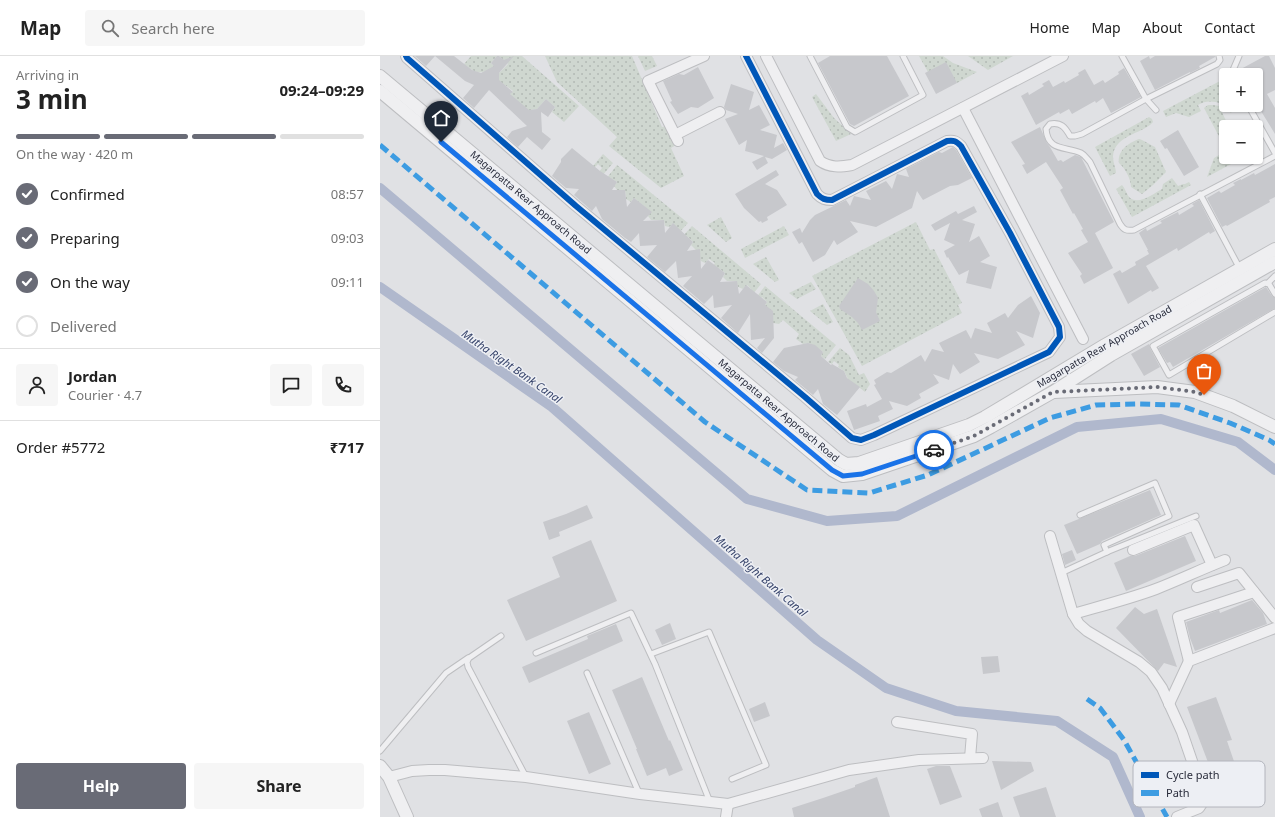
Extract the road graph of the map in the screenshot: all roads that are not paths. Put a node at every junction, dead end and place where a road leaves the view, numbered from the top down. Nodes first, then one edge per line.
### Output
1 (406, 56) edge
2 (704, 56) edge
3 (746, 56) edge
4 (766, 56) edge
5 (810, 56) edge
6 (903, 56) edge
7 (1063, 56) edge
8 (1122, 56) edge
9 (1219, 56) edge
10 (1239, 56) edge
11 (1234, 68) edge
12 (380, 76) edge
13 (380, 91) edge
14 (1146, 99) junction
15 (963, 108) junction
16 (1156, 110) dead end
17 (720, 112) dead end
18 (1252, 112) edge
19 (1275, 152) edge
20 (1275, 156) edge
21 (1200, 194) junction
22 (1025, 225) junction
23 (1010, 233) junction
24 (1275, 248) edge
25 (1275, 262) edge
26 (1242, 274) junction
27 (1275, 276) edge
28 (1268, 283) junction
29 (1275, 294) edge
30 (1275, 312) edge
31 (1083, 339) dead end
32 (1034, 388) junction
33 (1053, 392) junction
34 (1275, 427) edge
35 (1080, 515) dead end
36 (1196, 516) dead end
37 (1050, 536) dead end
38 (1133, 550) dead end
39 (1107, 552) junction
40 (1225, 560) dead end
41 (1212, 565) junction
42 (1061, 573) junction
43 (1197, 587) dead end
44 (1254, 592) junction
45 (1073, 614) junction
46 (1275, 618) edge
47 (1275, 628) edge
48 (501, 636) dead end
49 (536, 653) dead end
50 (651, 654) junction
51 (469, 658) junction
52 (1189, 661) junction
53 (587, 673) dead end
54 (1169, 704) junction
55 (897, 722) dead end
56 (380, 751) edge
57 (970, 758) junction
58 (983, 758) dead end
59 (1192, 761) edge
60 (380, 766) edge
61 (389, 777) junction
62 (526, 777) junction
63 (732, 779) dead end
64 (640, 794) junction
65 (710, 802) junction
66 (728, 804) junction
67 (1200, 807) edge
68 (407, 817) edge
69 (726, 817) edge
70 (1177, 817) edge

1 - 23 street
2 - 17 street
3 - 23 street
4 - 15 street
5 - 6 lane
7 - 15 street
8 - 14 lane
9 - 14 lane
10 - 11 lane
12 - 32 street, Magarpatta Rear Approach Road
13 - 33 street, Magarpatta Rear Approach Road
14 - 16 lane
14 - 21 lane
15 - 22 street
18 - 19 lane
20 - 21 lane
21 - 26 lane
22 - 23 street
22 - 31 street
24 - 26 street, Magarpatta Rear Approach Road
25 - 26 street, Magarpatta Rear Approach Road
26 - 32 street, Magarpatta Rear Approach Road
26 - 33 street, Magarpatta Rear Approach Road
27 - 28 lane
28 - 29 lane
28 - 30 lane
32 - 33 street
33 - 34 street
35 - 39 lane
36 - 39 lane
37 - 42 street
38 - 41 street
39 - 42 lane
40 - 41 street
41 - 45 street
42 - 45 street
43 - 44 street
44 - 46 street
44 - 52 street
45 - 54 street
47 - 52 street
48 - 51 lane
49 - 50 lane
50 - 63 lane
50 - 65 lane
51 - 56 lane
51 - 62 lane
52 - 54 street
53 - 64 lane
54 - 59 street
55 - 57 street
57 - 58 street
57 - 66 street
60 - 61 street
61 - 62 street
61 - 68 street
62 - 64 street
64 - 65 street
65 - 66 street
66 - 69 street
67 - 70 street

